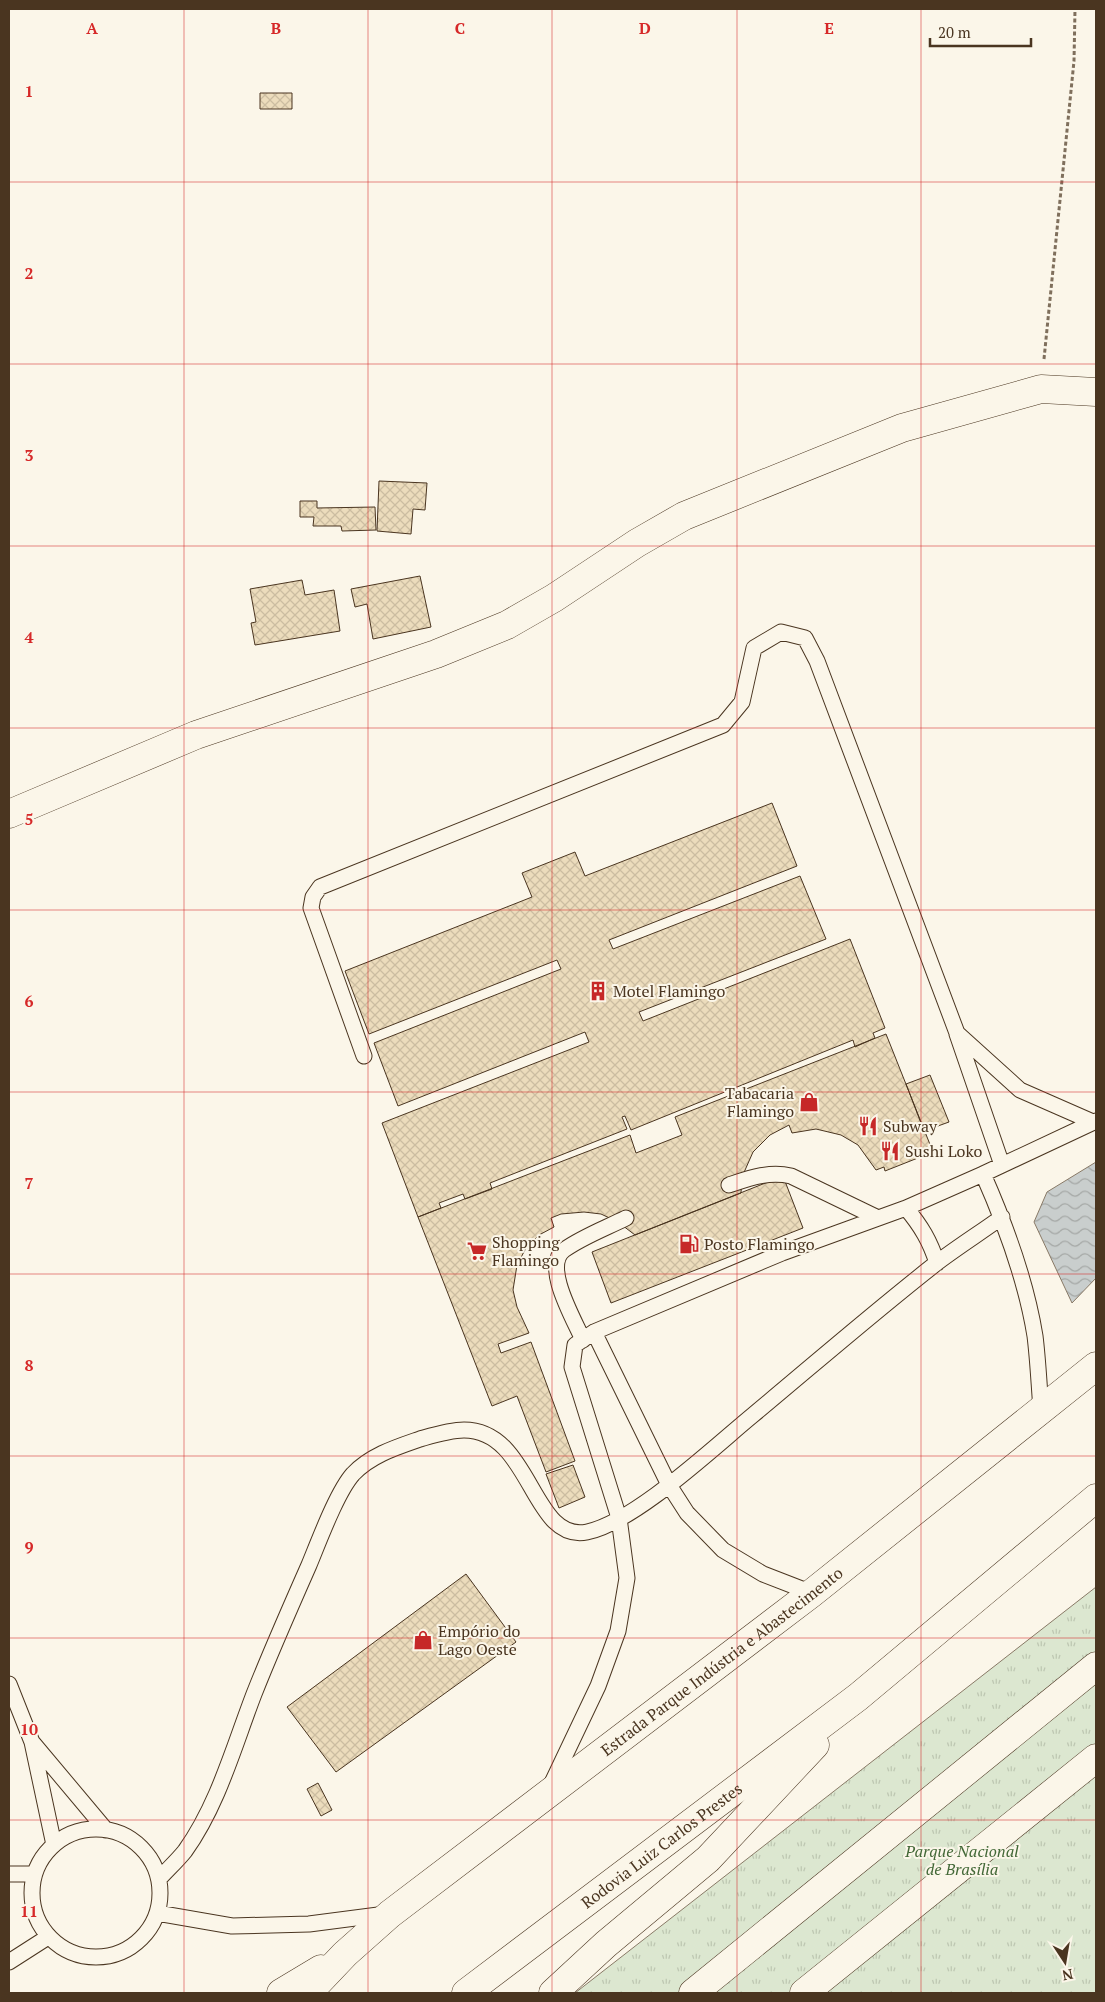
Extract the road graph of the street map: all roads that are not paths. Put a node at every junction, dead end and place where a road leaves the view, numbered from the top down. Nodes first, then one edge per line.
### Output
1 (1096, 392) edge
2 (9, 814) edge
3 (957, 1032) junction
4 (364, 1056) dead end
5 (1094, 1122) edge
6 (1002, 1165) junction
7 (983, 1174) junction
8 (729, 1185) dead end
9 (906, 1208) junction
10 (626, 1218) dead end
11 (878, 1218) junction
12 (1002, 1218) junction
13 (937, 1263) junction
14 (589, 1336) junction
15 (1096, 1366) edge
16 (1041, 1409) junction
17 (669, 1485) junction
18 (1096, 1498) edge
19 (619, 1518) junction
20 (812, 1594) junction
21 (1096, 1666) edge
22 (9, 1684) edge
23 (858, 1697) junction
24 (32, 1742) junction
25 (1096, 1758) edge
26 (546, 1797) junction
27 (106, 1830) junction
28 (54, 1845) junction
29 (9, 1874) edge
30 (34, 1874) junction
31 (159, 1878) junction
32 (157, 1913) junction
33 (390, 1914) junction
34 (48, 1937) junction
35 (345, 1954) junction
36 (9, 1962) edge
37 (281, 1993) edge
38 (308, 1993) edge
39 (466, 1993) edge
40 (553, 1993) edge
41 (693, 1993) edge
42 (804, 1993) edge

1 - 2 main road
3 - 4 lane
3 - 5 lane
3 - 6 lane
5 - 6 lane
6 - 7 lane
7 - 9 lane
7 - 12 lane
8 - 11 lane
9 - 11 lane
9 - 13 lane
10 - 14 lane
11 - 14 lane
12 - 13 lane
12 - 16 lane
13 - 17 lane
14 - 17 lane
14 - 19 lane
15 - 16 main road, Estrada Parque Indústria e Abastecimento
16 - 20 main road, Estrada Parque Indústria e Abastecimento
17 - 19 lane
17 - 20 lane
18 - 23 main road
19 - 26 lane
19 - 31 lane
20 - 26 main road, Estrada Parque Indústria e Abastecimento
21 - 41 main road
22 - 24 lane
23 - 39 main road, Rodovia Luiz Carlos Prestes
23 - 40 main road
24 - 27 lane
24 - 28 lane
25 - 42 main road
26 - 33 main road, Estrada Parque Indústria e Abastecimento
27 - 28 lane
27 - 31 lane
28 - 30 lane
29 - 30 lane
30 - 34 lane
31 - 32 lane
32 - 33 lane
32 - 34 lane
33 - 35 main road, Estrada Parque Indústria e Abastecimento
34 - 36 lane
35 - 37 main road
35 - 38 main road

